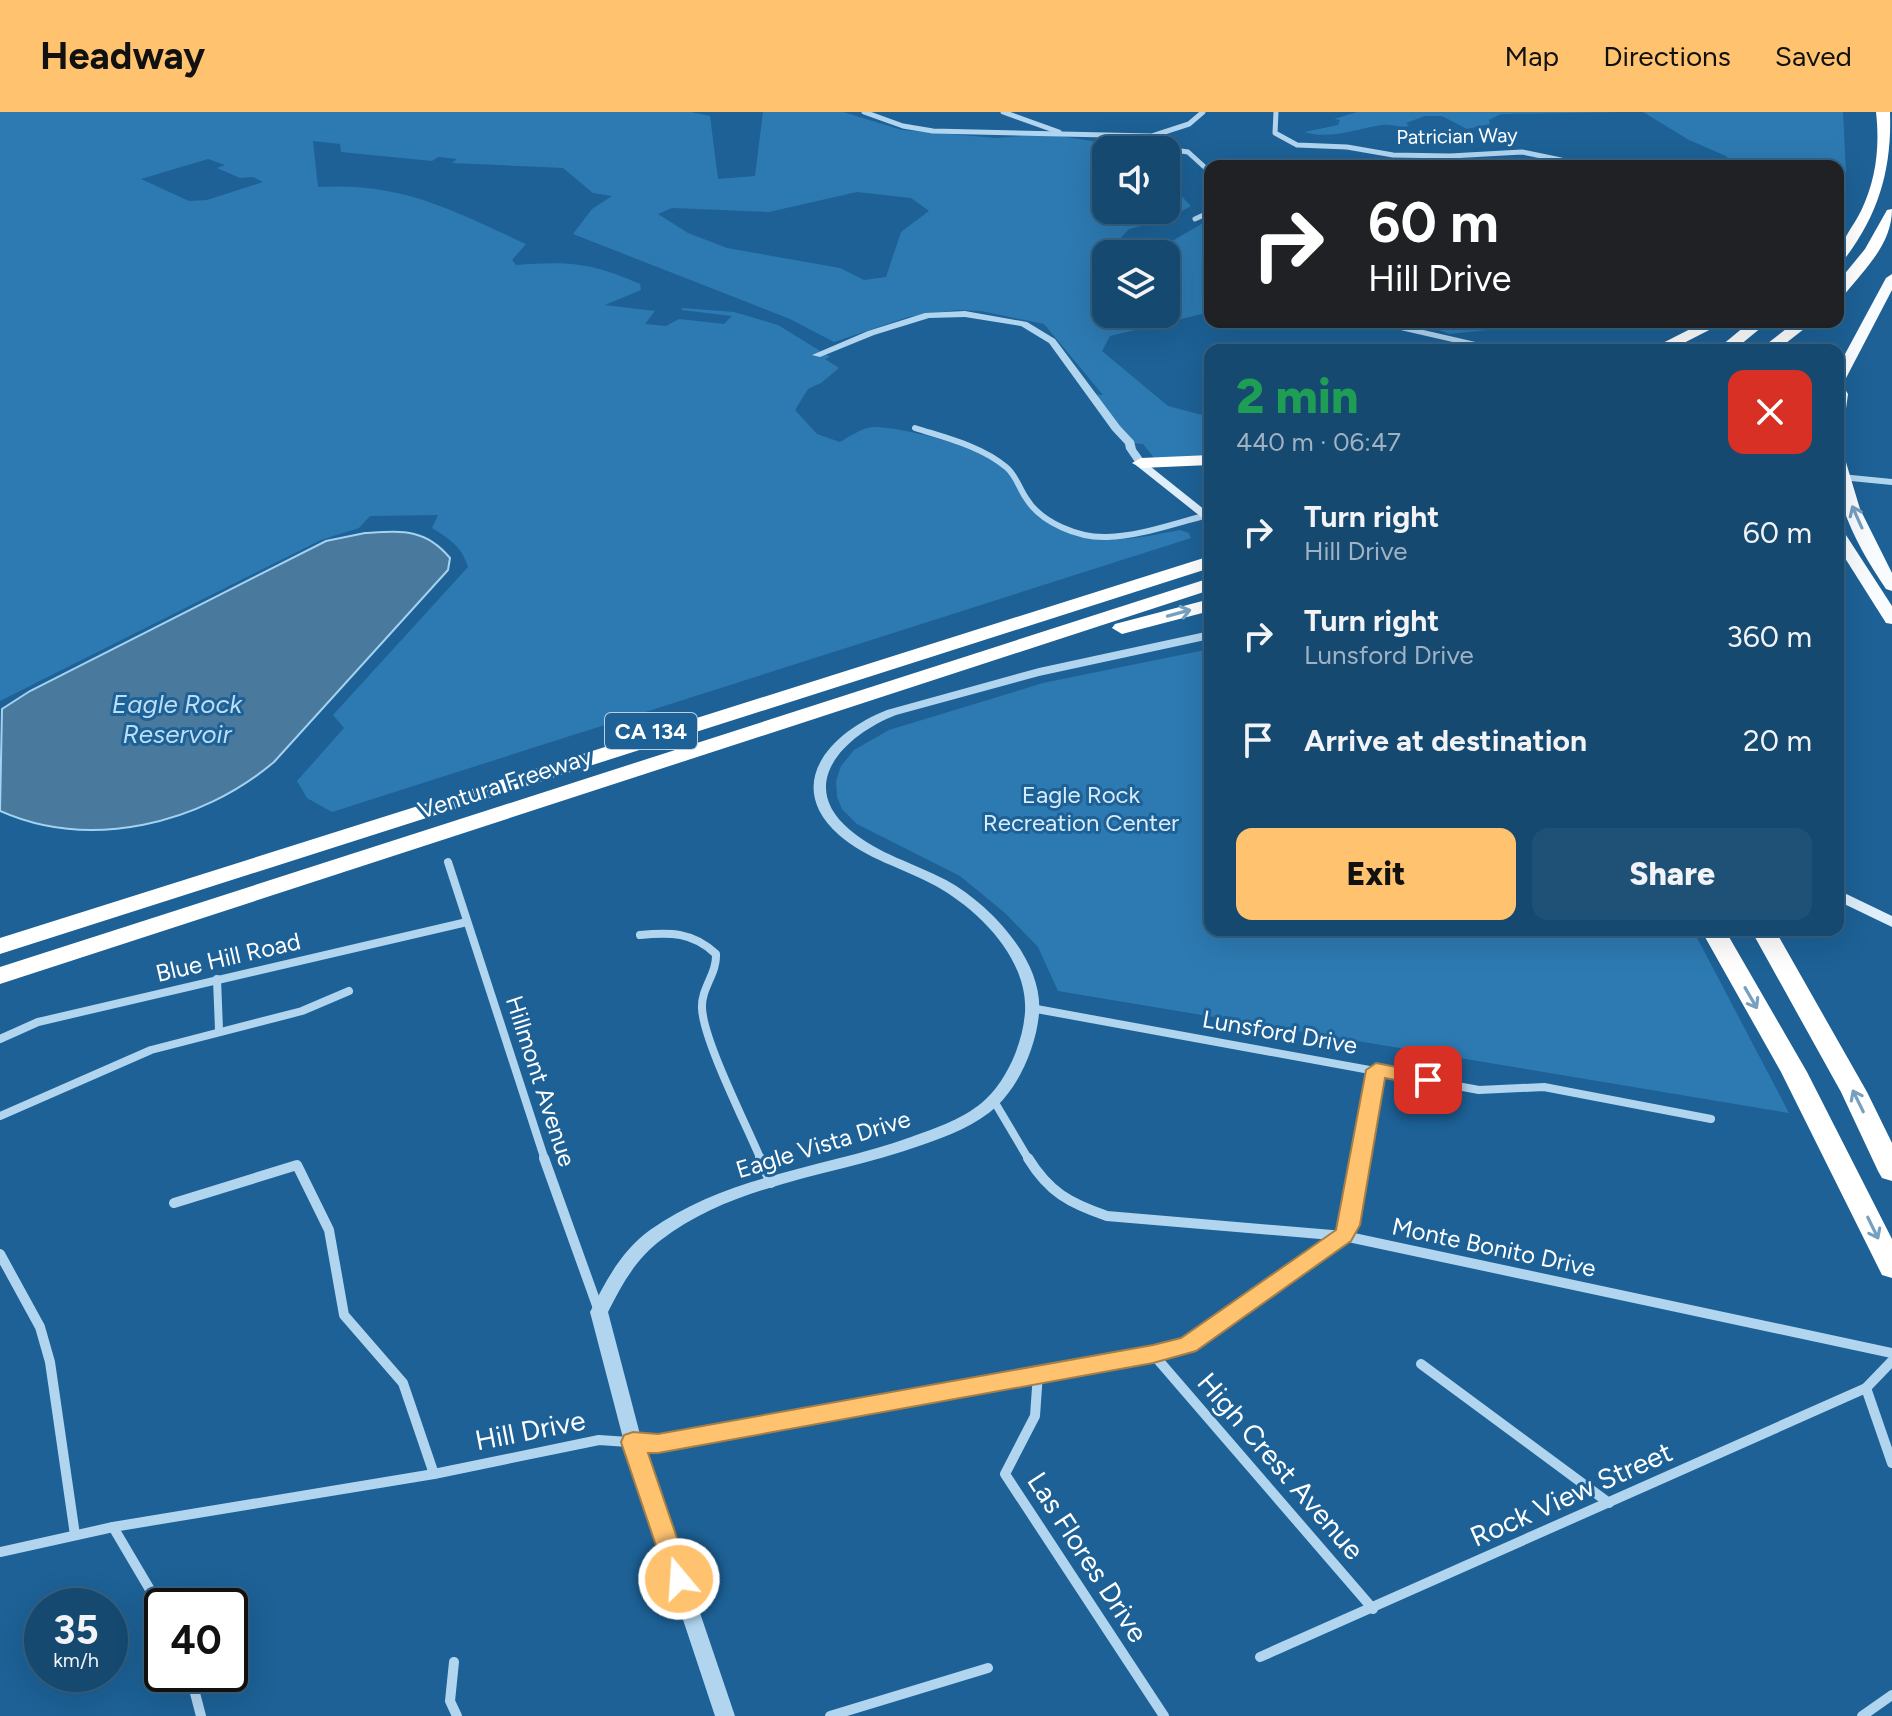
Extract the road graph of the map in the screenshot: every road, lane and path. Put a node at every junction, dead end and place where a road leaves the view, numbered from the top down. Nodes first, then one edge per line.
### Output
1 (864, 112) edge
2 (1003, 112) edge
3 (1203, 112) edge
4 (1276, 112) edge
5 (1872, 112) edge
6 (1883, 112) edge
7 (1063, 134) junction
8 (1136, 136) edge
9 (1092, 138) edge
10 (1180, 151) edge
11 (1561, 160) edge
12 (1204, 167) edge
13 (1892, 175) edge
14 (1892, 213) edge
15 (1204, 215) edge
16 (1195, 219) dead end
17 (1844, 232) edge
18 (1844, 249) edge
19 (1872, 250) junction
20 (1844, 268) edge
21 (1892, 278) edge
22 (1844, 285) edge
23 (1844, 300) edge
24 (1886, 305) edge
25 (1403, 328) edge
26 (1704, 328) edge
27 (1752, 328) edge
28 (1797, 328) edge
29 (1816, 328) edge
30 (1473, 344) edge
31 (1670, 344) edge
32 (1732, 344) edge
33 (1775, 344) edge
34 (1798, 344) edge
35 (817, 355) dead end
36 (1844, 371) edge
37 (915, 428) dead end
38 (1204, 461) edge
39 (1147, 468) junction
40 (1204, 469) edge
41 (1844, 476) edge
42 (1892, 482) edge
43 (1844, 485) edge
44 (1204, 516) edge
45 (1204, 519) edge
46 (1844, 546) edge
47 (1202, 565) edge
48 (1859, 572) junction
49 (1888, 580) edge
50 (1204, 607) edge
51 (1892, 619) edge
52 (1204, 636) edge
53 (1021, 645) junction
54 (448, 862) dead end
55 (1844, 898) edge
56 (115, 904) junction
57 (170, 914) junction
58 (467, 922) junction
59 (1892, 922) edge
60 (0, 935) edge
61 (640, 935) dead end
62 (1716, 936) edge
63 (1766, 936) edge
64 (0, 946) edge
65 (5, 969) edge
66 (217, 979) junction
67 (349, 991) dead end
68 (1031, 1008) junction
69 (219, 1030) junction
70 (0, 1039) edge
71 (1376, 1070) junction
72 (994, 1101) junction
73 (0, 1116) edge
74 (1711, 1119) dead end
75 (1892, 1171) edge
76 (771, 1183) junction
77 (174, 1203) dead end
78 (1344, 1236) junction
79 (0, 1254) edge
80 (1892, 1267) edge
81 (599, 1312) junction
82 (1892, 1353) edge
83 (1153, 1354) junction
84 (1892, 1361) edge
85 (1421, 1364) dead end
86 (1038, 1373) junction
87 (1866, 1388) junction
88 (633, 1442) junction
89 (1892, 1463) edge
90 (434, 1474) junction
91 (1609, 1503) junction
92 (113, 1527) junction
93 (75, 1535) junction
94 (0, 1552) edge
95 (149, 1588) edge
96 (1373, 1609) junction
97 (1260, 1657) dead end
98 (454, 1662) dead end
99 (988, 1668) dead end
100 (195, 1692) edge
101 (1892, 1695) edge
102 (201, 1716) edge
103 (457, 1716) edge
104 (725, 1716) edge
105 (830, 1716) edge
106 (1164, 1716) edge
107 (1862, 1716) edge

1 - 7 street
2 - 7 street
3 - 8 street
4 - 11 street, Patrician Way
5 - 17 highway
6 - 18 highway
7 - 9 street
10 - 12 street
13 - 20 highway
14 - 19 highway
15 - 16 street
19 - 22 highway
19 - 23 highway
21 - 24 main road
24 - 36 main road
25 - 30 street
26 - 31 highway
27 - 32 highway
28 - 33 highway
29 - 34 highway
35 - 39 street
37 - 45 street
38 - 39 highway
39 - 40 highway
39 - 44 main road
41 - 42 street
49 -> 43 main road
46 - 48 main road
47 - 53 highway, Ventura Freeway / CA 134
47 - 56 highway
47 - 56 highway, Ventura Freeway / CA 134
47 - 57 highway
48 - 49 main road
48 - 51 main road
53 -> 50 highway
52 - 68 street, Eagle Vista Drive
53 - 57 highway, Ventura Freeway / CA 134
54 - 58 street, Hillmont Avenue
55 - 59 main road
56 - 60 highway, Ventura Freeway / CA 134
56 - 64 highway
57 - 65 highway, Ventura Freeway / CA 134
58 - 66 street, Blue Hill Road
58 - 81 street, Hillmont Avenue
61 - 76 street
62 -> 80 highway
75 -> 63 highway
66 - 69 street
66 - 70 street, Blue Hill Road
67 - 69 street
68 - 71 street, Lunsford Drive
68 - 72 street, Eagle Vista Drive
69 - 73 street
71 - 74 street, Lunsford Drive
71 - 78 street
72 - 76 street, Eagle Vista Drive
72 - 78 street, Monte Bonito Drive
76 - 81 street, Eagle Vista Drive
77 - 90 street
78 - 82 street, Monte Bonito Drive
78 - 83 street, Hill Drive
79 - 93 street
81 - 88 street
83 - 86 street, Hill Drive
83 - 96 street, High Crest Avenue
84 - 87 street, Rock View Street
85 - 91 street
86 - 88 street, Hill Drive
86 - 106 street, Las Flores Drive
87 - 89 street
87 - 91 street, Rock View Street
88 - 90 street, Hill Drive
88 - 104 street
90 - 92 street, Hill Drive
91 - 96 street, Rock View Street
92 - 93 street, Hill Drive
92 - 95 street
93 - 94 street, Hill Drive
96 - 97 street, Rock View Street
98 - 103 street
99 - 105 street
100 - 102 street
101 - 107 street

